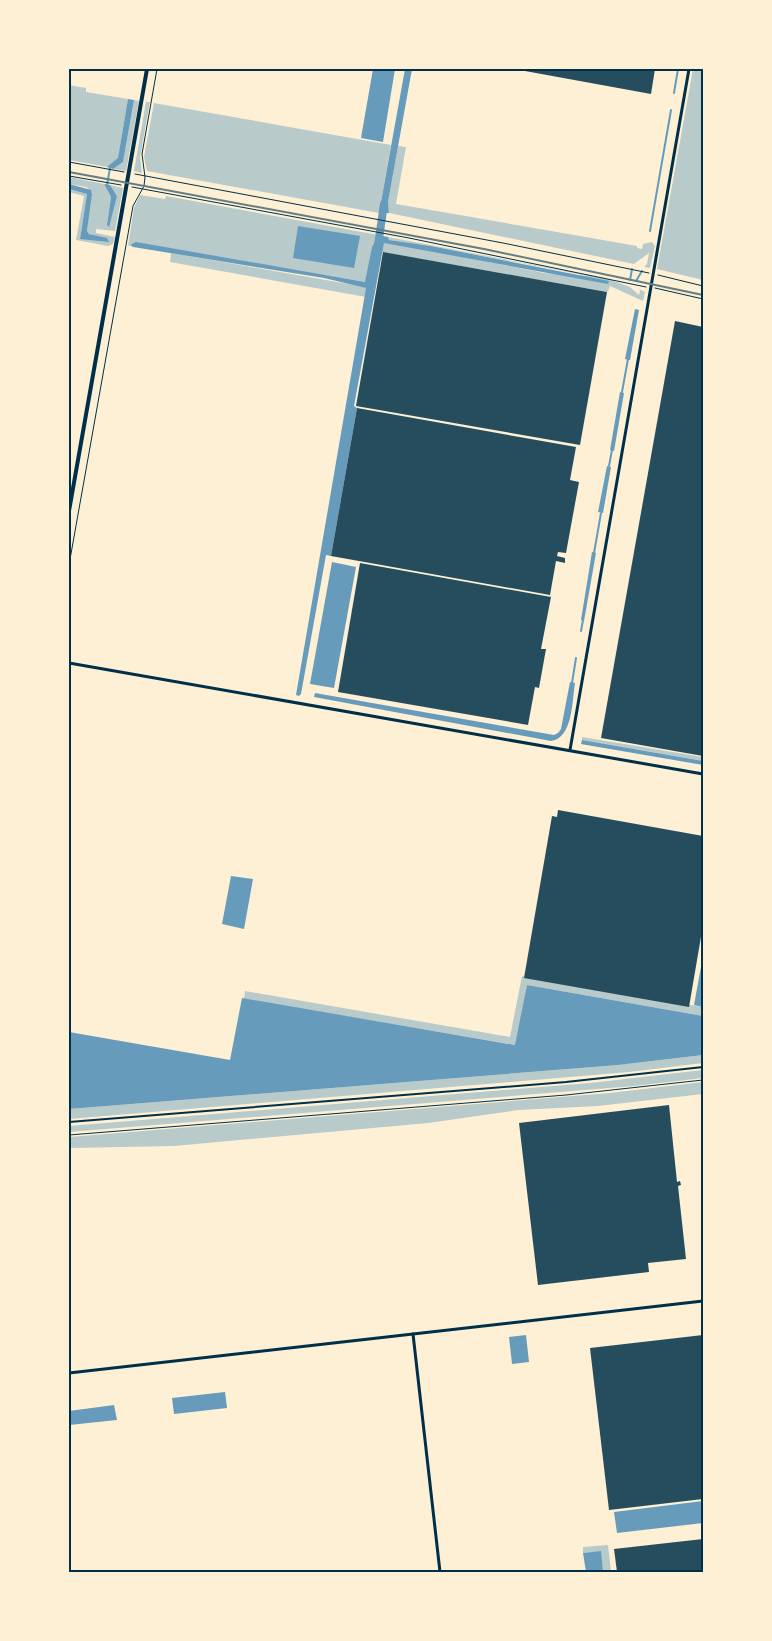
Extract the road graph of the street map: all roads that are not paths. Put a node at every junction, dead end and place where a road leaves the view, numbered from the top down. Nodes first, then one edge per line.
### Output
1 (147, 69) edge
2 (689, 69) edge
3 (69, 511) edge
4 (69, 663) edge
5 (570, 750) junction
6 (703, 774) edge
7 (703, 1067) edge
8 (69, 1122) edge
9 (703, 1301) edge
10 (413, 1334) junction
11 (69, 1373) edge
12 (440, 1572) edge

1 - 3 street
2 - 5 street
4 - 5 street
5 - 6 street
7 - 8 lane
9 - 10 street
10 - 11 street
10 - 12 street

